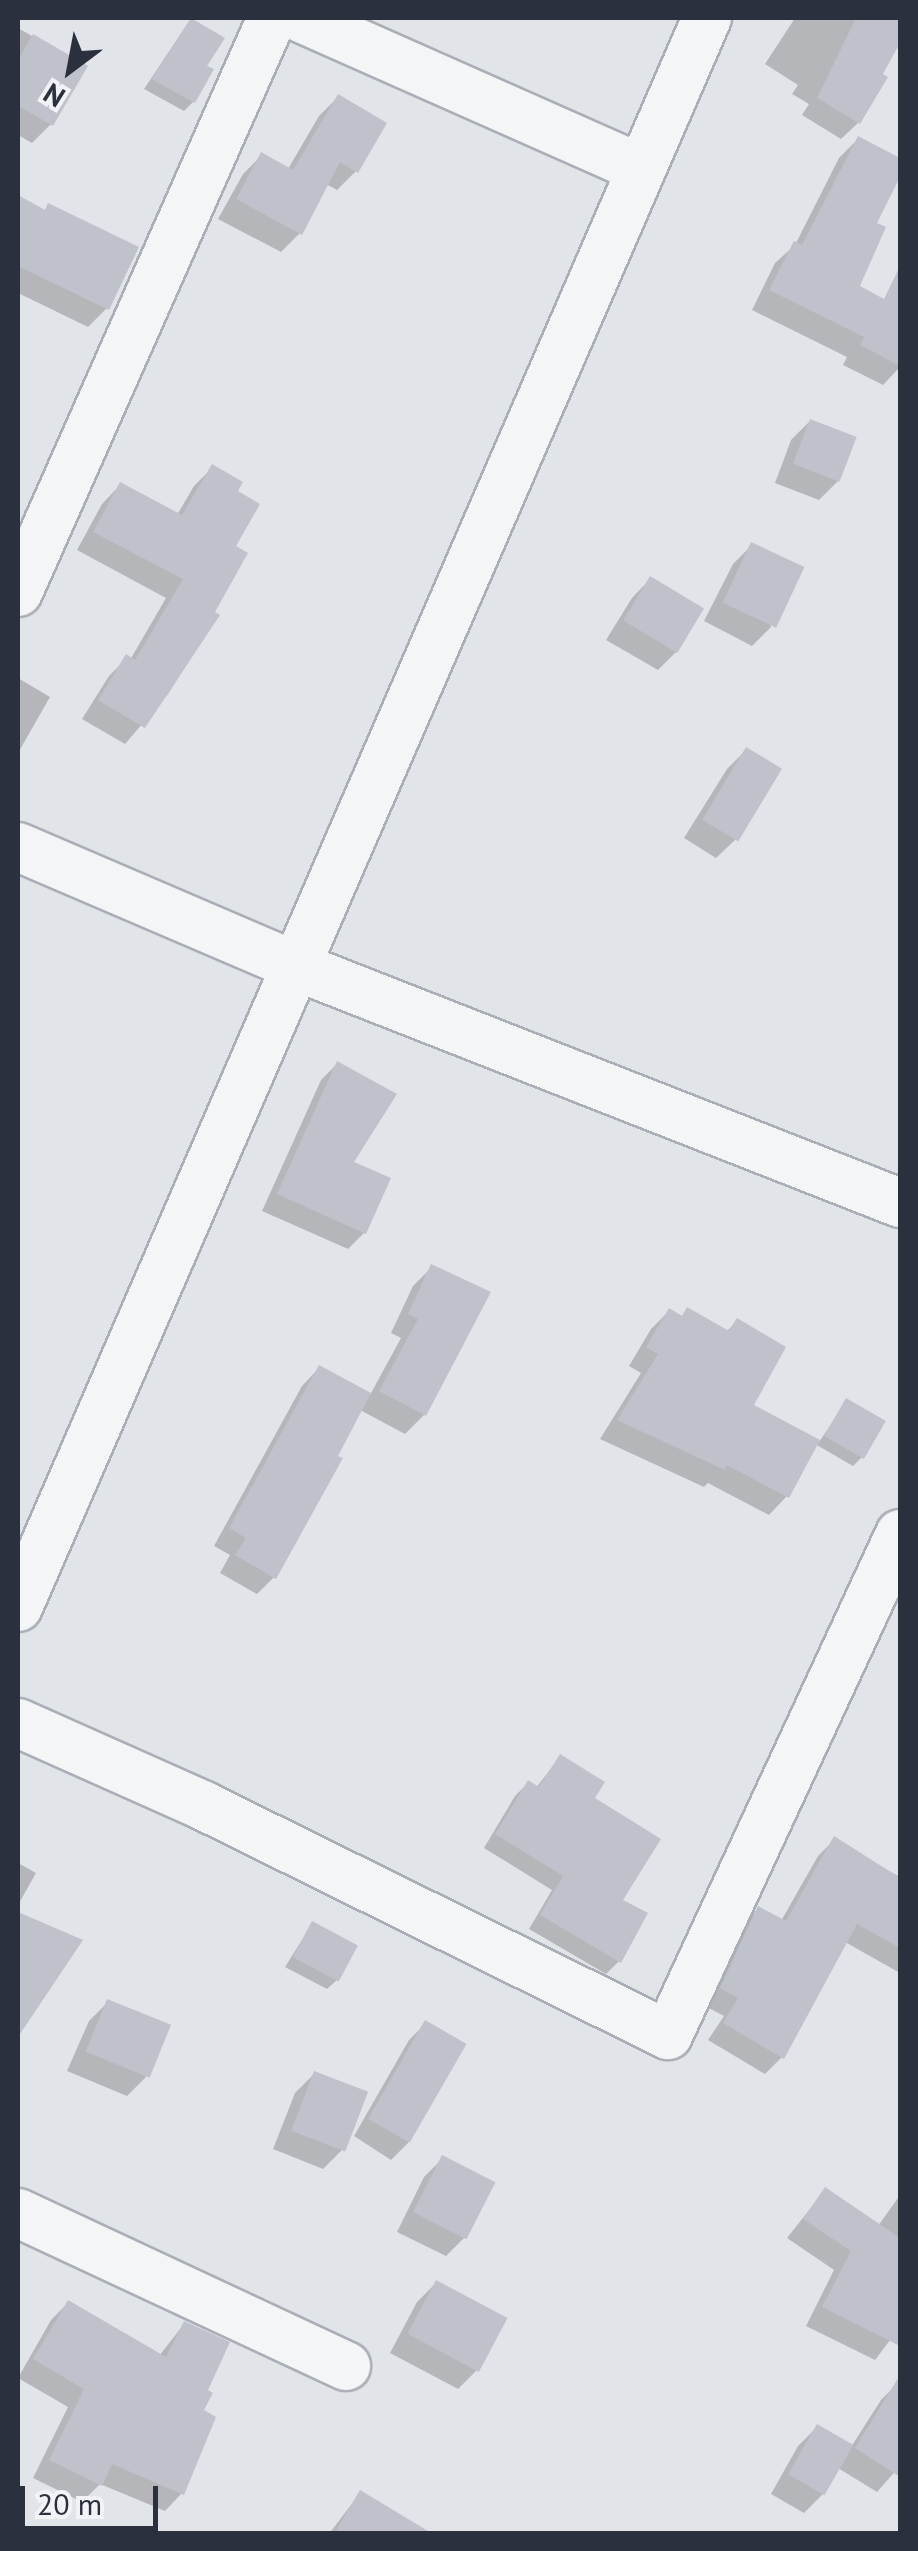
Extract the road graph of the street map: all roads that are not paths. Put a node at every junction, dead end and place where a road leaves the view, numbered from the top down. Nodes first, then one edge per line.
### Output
1 (272, 18) edge
2 (301, 18) edge
3 (707, 18) edge
4 (641, 169) junction
5 (18, 592) edge
6 (18, 847) edge
7 (293, 965) junction
8 (900, 1203) edge
9 (900, 1534) edge
10 (18, 1607) edge
11 (18, 1722) edge
12 (18, 2213) edge
13 (346, 2366) dead end

1 - 5 street
2 - 4 street
3 - 4 street
4 - 7 street
6 - 7 street
7 - 8 street
7 - 10 street
9 - 11 street
12 - 13 street

